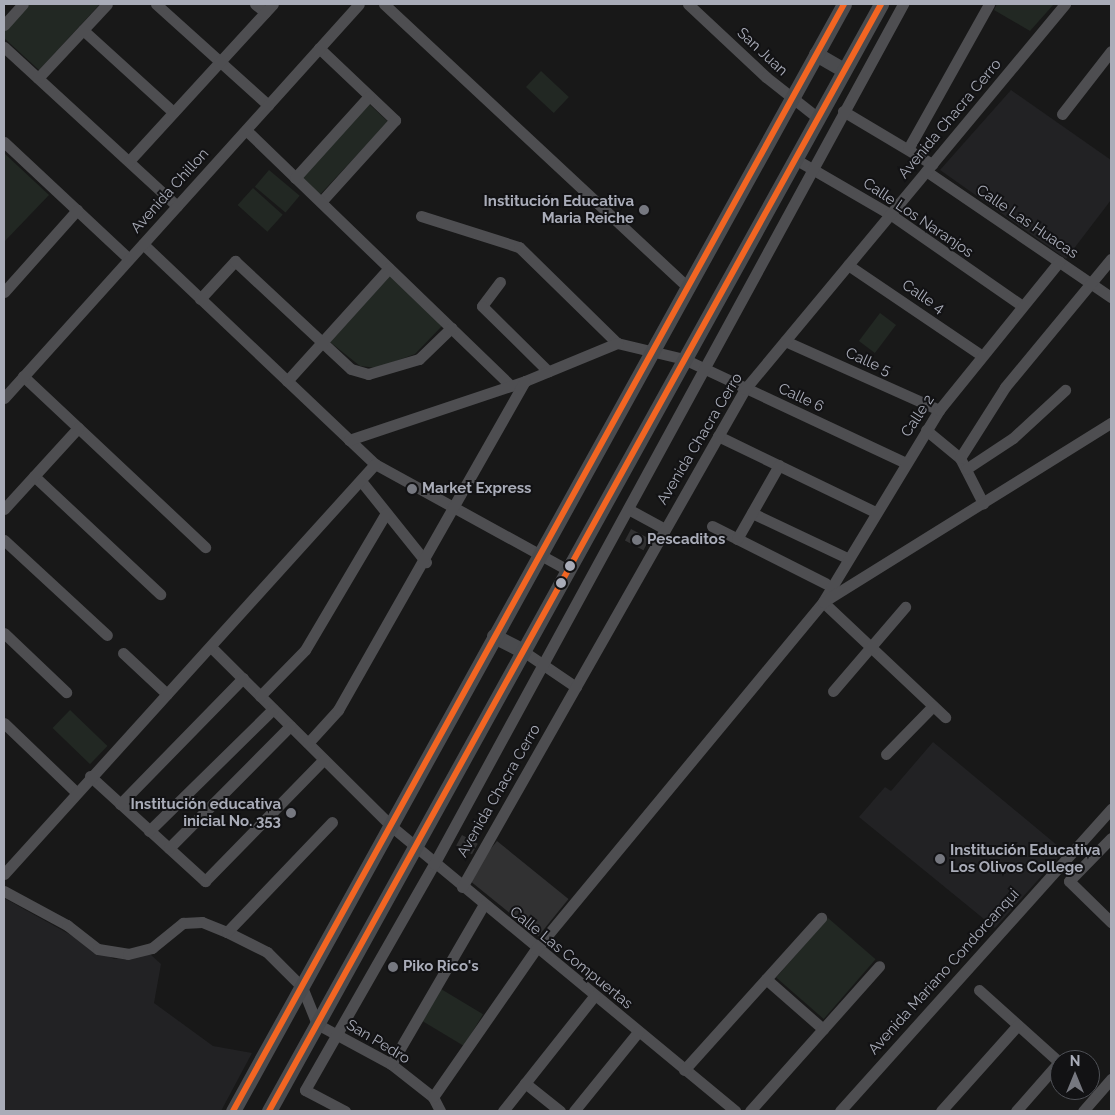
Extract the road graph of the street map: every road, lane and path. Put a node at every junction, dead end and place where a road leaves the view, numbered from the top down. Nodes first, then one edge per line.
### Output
1 (23, 4) edge
2 (107, 4) edge
3 (156, 4) edge
4 (255, 4) edge
5 (384, 4) edge
6 (688, 4) edge
7 (844, 4) edge
8 (881, 4) edge
9 (903, 4) edge
10 (989, 4) edge
11 (1065, 4) edge
12 (357, 5) edge
13 (269, 8) edge
14 (4, 25) edge
15 (83, 30) junction
16 (4, 47) edge
17 (319, 48) junction
18 (1111, 51) edge
19 (816, 54) junction
20 (220, 62) junction
21 (844, 70) junction
22 (38, 78) junction
23 (369, 96) junction
24 (792, 99) junction
25 (268, 105) junction
26 (842, 111) junction
27 (174, 112) junction
28 (1062, 114) dead end
29 (818, 118) junction
30 (246, 130) junction
31 (4, 142) edge
32 (908, 149) junction
33 (796, 159) junction
34 (129, 161) junction
35 (811, 168) junction
36 (929, 168) junction
37 (295, 178) junction
38 (321, 202) junction
39 (177, 206) junction
40 (77, 210) junction
41 (890, 214) junction
42 (421, 216) dead end
43 (142, 244) junction
44 (129, 259) junction
45 (1111, 260) edge
46 (1059, 262) junction
47 (848, 265) junction
48 (389, 268) junction
49 (500, 282) dead end
50 (1090, 284) junction
51 (688, 287) junction
52 (4, 292) edge
53 (1111, 297) edge
54 (200, 299) junction
55 (1021, 305) junction
56 (450, 328) junction
57 (785, 341) junction
58 (321, 343) junction
59 (617, 343) junction
60 (652, 352) junction
61 (981, 354) junction
62 (684, 359) junction
63 (704, 369) junction
64 (548, 371) junction
65 (23, 376) junction
66 (286, 381) junction
67 (526, 381) junction
68 (511, 386) junction
69 (745, 389) junction
70 (1065, 390) dead end
71 (5, 393) edge
72 (939, 410) junction
73 (1111, 423) edge
74 (78, 428) junction
75 (926, 430) junction
76 (718, 436) junction
77 (349, 440) junction
78 (960, 458) junction
79 (906, 463) junction
80 (375, 464) junction
81 (779, 465) junction
82 (966, 469) junction
83 (34, 476) junction
84 (361, 481) junction
85 (983, 503) junction
86 (454, 508) junction
87 (4, 509) edge
88 (628, 509) junction
89 (875, 512) junction
90 (386, 513) junction
91 (752, 513) junction
92 (712, 526) dead end
93 (665, 529) junction
94 (737, 539) junction
95 (4, 540) edge
96 (205, 547) dead end
97 (540, 554) junction
98 (847, 558) junction
99 (426, 562) junction
100 (568, 570) junction
101 (825, 583) dead end
102 (160, 594) dead end
103 (823, 602) junction
104 (905, 607) dead end
105 (4, 633) edge
106 (107, 635) dead end
107 (494, 636) junction
108 (212, 647) junction
109 (871, 647) junction
110 (524, 651) junction
111 (123, 653) dead end
112 (543, 664) junction
113 (243, 678) junction
114 (576, 687) junction
115 (833, 691) dead end
116 (66, 692) dead end
117 (167, 694) junction
118 (260, 696) junction
119 (933, 706) junction
120 (273, 709) junction
121 (945, 717) dead end
122 (4, 723) edge
123 (290, 726) junction
124 (308, 743) junction
125 (886, 754) dead end
126 (324, 759) junction
127 (90, 776) junction
128 (76, 792) junction
129 (120, 804) junction
130 (1111, 808) edge
131 (332, 822) dead end
132 (391, 826) junction
133 (149, 831) junction
134 (1111, 838) edge
135 (415, 847) junction
136 (169, 848) junction
137 (434, 864) junction
138 (4, 874) edge
139 (462, 887) junction
140 (4, 891) edge
141 (484, 906) junction
142 (821, 918) dead end
143 (1111, 922) edge
144 (228, 932) junction
145 (536, 949) junction
146 (879, 966) dead end
147 (766, 979) junction
148 (302, 987) junction
149 (979, 990) dead end
150 (594, 996) junction
151 (317, 1024) junction
152 (1018, 1025) junction
153 (823, 1029) junction
154 (638, 1032) junction
155 (336, 1035) junction
156 (1050, 1054) edge
157 (391, 1064) junction
158 (684, 1070) junction
159 (1050, 1072) edge
160 (1111, 1079) edge
161 (525, 1083) junction
162 (1100, 1088) edge
163 (433, 1097) junction
164 (1089, 1100) edge
165 (235, 1111) edge
166 (269, 1111) edge
167 (345, 1111) edge
168 (440, 1111) edge
169 (503, 1111) edge
170 (560, 1111) edge
171 (574, 1111) edge
172 (736, 1111) edge
173 (750, 1111) edge
174 (840, 1111) edge
175 (941, 1111) edge
176 (1016, 1111) edge
177 (1083, 1111) edge

1 - 14 street
2 - 15 street
3 - 20 street
4 - 13 street
5 - 51 street
6 - 24 street, San Juan
7 - 19 main road
8 - 21 main road
9 - 26 street
10 - 32 street
11 - 36 street, Avenida Chacra Cerro
12 - 17 street, Avenida Chillon
13 - 20 street
15 - 22 street
15 - 27 street
16 - 22 street
17 - 23 street
17 - 25 street, Avenida Chillon
18 - 28 street
19 - 21 main road
19 - 24 main road
20 - 25 street
20 - 27 street
21 - 29 main road
22 - 34 street
23 - 37 street
23 - 38 street
24 - 29 street, San Juan
24 - 51 main road
25 - 30 street, Avenida Chillon
26 - 32 street, Calle Las Huacas
26 - 35 street
27 - 34 street
29 - 33 main road
30 - 37 street
30 - 39 street, Avenida Chillon
31 - 40 street
32 - 36 street, Calle Las Huacas
33 - 35 street, Calle Los Naranjos
33 - 62 main road
34 - 39 street
35 - 41 street, Calle Los Naranjos
35 - 63 street
36 - 41 street, Avenida Chacra Cerro
36 - 46 street, Calle Las Huacas
37 - 38 street
38 - 48 street
39 - 43 street, Avenida Chillon
40 - 44 street
40 - 52 street
41 - 47 street, Avenida Chacra Cerro
41 - 55 street, Calle Los Naranjos
42 - 59 street
43 - 44 street, Avenida Chillon
43 - 54 street
44 - 65 street, Avenida Chillon
45 - 50 street
46 - 50 street, Calle Las Huacas
46 - 55 street, Calle 2
47 - 57 street, Avenida Chacra Cerro
47 - 61 street, Calle 4
48 - 56 street
48 - 58 street
49 - 64 street
50 - 53 street, Calle Las Huacas
50 - 78 street
51 - 60 main road
54 - 58 street
54 - 66 street
55 - 61 street, Calle 2
56 - 58 street
56 - 68 street
57 - 69 street, Avenida Chacra Cerro
57 - 72 street, Calle 5
58 - 66 street
59 - 60 street, Calle 6
59 - 64 street
60 - 62 street, Calle 6
60 - 97 main road
61 - 72 street, Calle 2
62 - 63 street, Calle 6
62 - 100 main road
63 - 69 street, Calle 6
63 - 88 street
64 - 67 street
65 - 71 street, Avenida Chillon
65 - 74 street
66 - 77 street
67 - 68 street
67 - 86 street
68 - 77 street
69 - 76 street, Avenida Chacra Cerro
69 - 79 street, Calle 6
70 - 82 street
72 - 75 street, Calle 2
73 - 85 street
74 - 83 street
74 - 96 street
75 - 78 street
75 - 79 street, Calle 2
76 - 81 street
76 - 93 street, Avenida Chacra Cerro
77 - 80 street
78 - 82 street
79 - 89 street, Calle 2
80 - 84 street
80 - 86 street
81 - 89 street
81 - 91 street
82 - 85 street
83 - 87 street
83 - 102 street
84 - 90 street
84 - 108 street
85 - 103 street
86 - 97 street
86 - 99 street
88 - 93 street
88 - 112 street
89 - 98 street, Calle 2
90 - 99 street
90 - 118 street
91 - 94 street
91 - 98 street
92 - 94 street
93 - 114 street, Avenida Chacra Cerro
94 - 101 street
95 - 106 street
97 - 100 street
97 - 107 main road
98 - 103 street, Calle 2
99 - 124 street
100 - 110 main road
103 - 109 street
103 - 145 street
104 - 109 street
105 - 116 street
107 - 110 main road
107 - 132 main road
108 - 113 street, Calle Las Compuertas
108 - 117 street
109 - 115 street
109 - 119 street
110 - 112 street
110 - 135 main road
111 - 117 street
112 - 114 street
112 - 137 street
113 - 118 street, Calle Las Compuertas
113 - 129 street
114 - 139 street, Avenida Chacra Cerro
117 - 127 street
118 - 120 street, Calle Las Compuertas
119 - 121 street
119 - 125 street
120 - 123 street, Calle Las Compuertas
120 - 133 street
122 - 128 street
123 - 124 street, Calle Las Compuertas
123 - 136 street
124 - 126 street, Calle Las Compuertas
126 - 132 street, Calle Las Compuertas
126 - 136 street
127 - 128 street
127 - 129 street
128 - 138 street
129 - 133 street
130 - 174 street, Avenida Mariano Condorcanqui
131 - 144 street
132 - 135 street, Calle Las Compuertas
132 - 148 main road
133 - 136 street
134 - 143 street
135 - 137 street, Calle Las Compuertas
135 - 151 main road
137 - 139 street, Calle Las Compuertas
137 - 155 street
139 - 141 street, Calle Las Compuertas
140 - 144 street
141 - 145 street, Calle Las Compuertas
141 - 157 street
142 - 147 street
144 - 148 street
145 - 150 street, Calle Las Compuertas
145 - 163 street
146 - 153 street
147 - 153 street
147 - 158 street
148 - 151 street
148 - 165 main road
149 - 152 street
150 - 154 street, Calle Las Compuertas
150 - 161 street
151 - 155 street, San Pedro
151 - 166 main road
152 - 156 street
152 - 175 street
153 - 173 street
154 - 158 street, Calle Las Compuertas
154 - 171 street
155 - 157 street, San Pedro
155 - 167 street
157 - 163 street, San Pedro
158 - 172 street, Calle Las Compuertas
159 - 176 street
160 - 162 street
161 - 169 street
161 - 170 street
163 - 168 street, San Pedro
164 - 177 street

